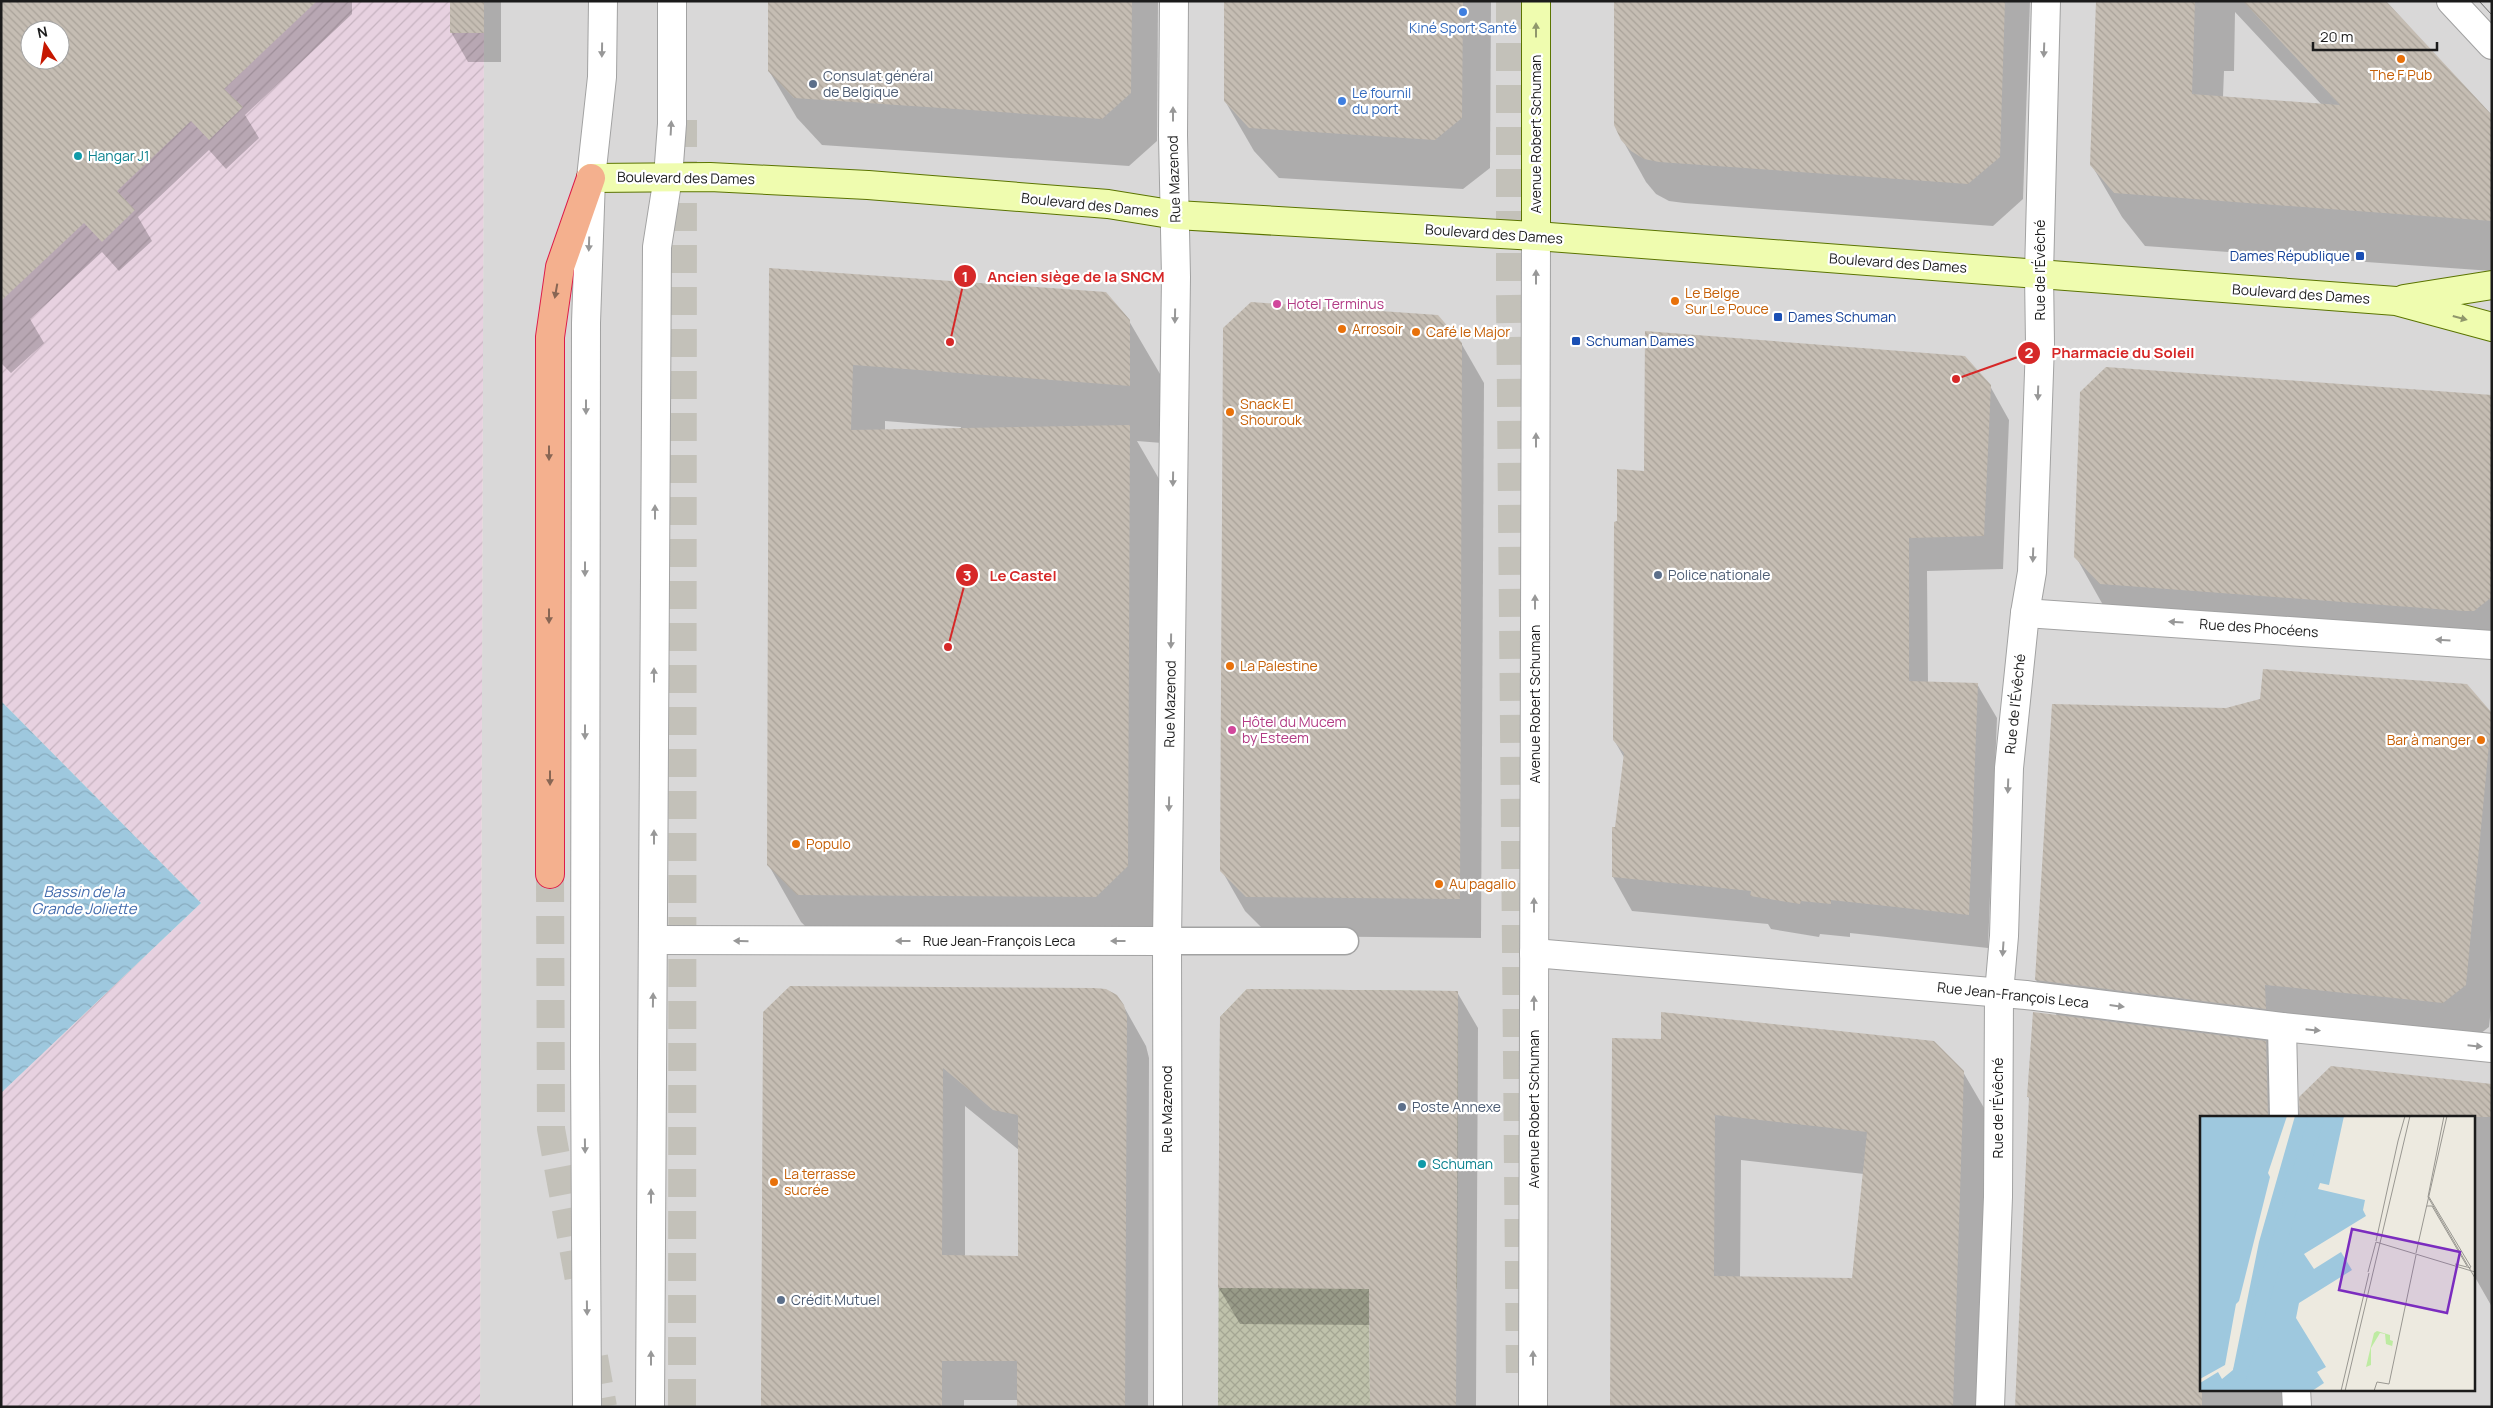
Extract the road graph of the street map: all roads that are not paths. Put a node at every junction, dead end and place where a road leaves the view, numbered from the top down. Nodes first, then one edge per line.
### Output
1 (603, 1) edge
2 (672, 1) edge
3 (1174, 1) edge
4 (1536, 1) edge
5 (2046, 1) edge
6 (2451, 1) edge
7 (2492, 45) edge
8 (668, 176) junction
9 (592, 178) junction
10 (1176, 215) junction
11 (1536, 236) junction
12 (2039, 274) junction
13 (2492, 285) edge
14 (2396, 301) junction
15 (2492, 327) edge
16 (2025, 613) junction
17 (2492, 645) edge
18 (550, 874) tunnel mouth
19 (654, 940) junction
20 (1167, 941) junction
21 (1345, 941) dead end
22 (1534, 953) junction
23 (1999, 993) junction
24 (2282, 1027) junction
25 (2492, 1048) edge
26 (2284, 1116) edge
27 (2296, 1390) edge
28 (587, 1407) edge
29 (650, 1407) edge
30 (1168, 1407) edge
31 (1533, 1407) edge
32 (1990, 1407) edge
33 (2297, 1407) edge

1 -> 9 street
8 -> 2 street
10 -> 3 street, Rue Mazenod
11 -> 4 main road, Avenue Robert Schuman
5 -> 12 street, Rue de l'Évêché
6 - 7 street
8 - 9 main road, Boulevard des Dames
8 - 10 main road, Boulevard des Dames
19 -> 8 street
9 -> 18 highway
9 -> 28 street
10 - 11 main road, Boulevard des Dames
10 -> 20 street, Rue Mazenod
11 - 12 main road, Boulevard des Dames
22 -> 11 street, Avenue Robert Schuman
12 - 14 main road, Boulevard des Dames
12 -> 16 street, Rue de l'Évêché
13 - 14 main road, Boulevard des Dames
14 -> 15 main road, Boulevard des Dames
17 -> 16 street, Rue des Phocéens
16 -> 23 street, Rue de l'Évêché
20 -> 19 street, Rue Jean-François Leca
29 -> 19 street
20 - 21 street, Rue Jean-François Leca
20 - 30 street, Rue Mazenod
22 - 23 street, Rue Jean-François Leca
31 -> 22 street, Avenue Robert Schuman
23 -> 24 street, Rue Jean-François Leca
23 - 32 street, Rue de l'Évêché
24 -> 25 street, Rue Jean-François Leca
24 - 26 street
27 - 33 street

